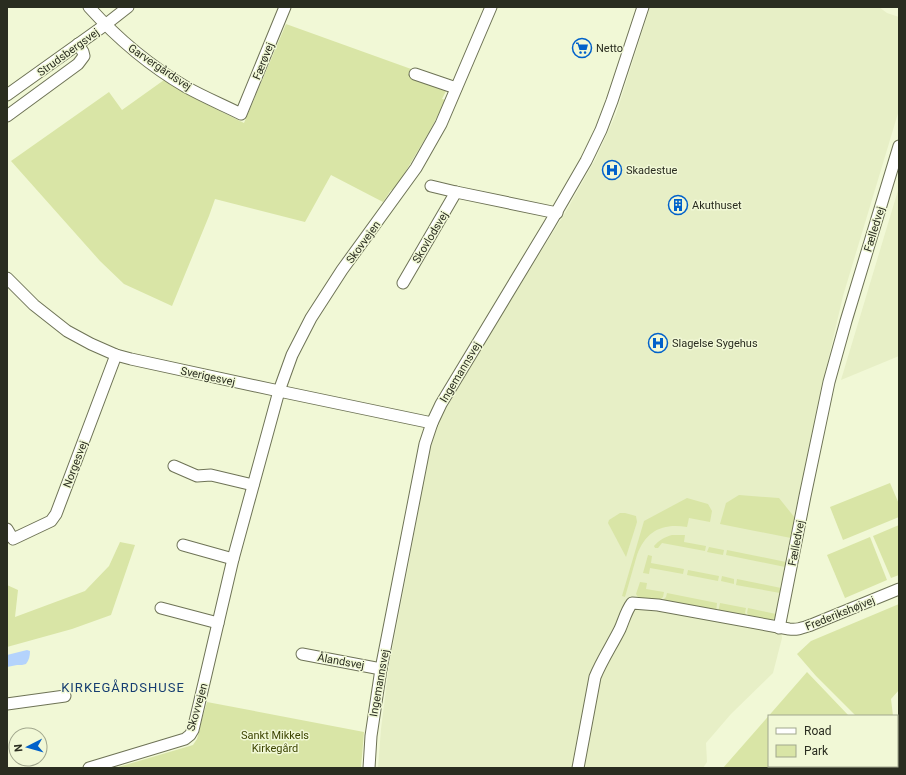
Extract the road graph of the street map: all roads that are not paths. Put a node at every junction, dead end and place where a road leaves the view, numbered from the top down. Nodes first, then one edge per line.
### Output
1 (89, 7) edge
2 (128, 7) edge
3 (285, 7) edge
4 (643, 7) edge
5 (488, 8) edge
6 (105, 25) junction
7 (78, 44) junction
8 (415, 74) dead end
9 (456, 88) junction
10 (7, 95) edge
11 (241, 114) joint
12 (7, 116) edge
13 (899, 146) edge
14 (431, 186) dead end
15 (456, 192) junction
16 (557, 213) junction
17 (7, 278) edge
18 (403, 282) dead end
19 (116, 355) junction
20 (279, 391) junction
21 (432, 422) junction
22 (174, 466) dead end
23 (253, 485) junction
24 (7, 529) edge
25 (183, 545) dead end
26 (233, 559) junction
27 (899, 589) edge
28 (161, 608) dead end
29 (218, 623) junction
30 (779, 628) junction
31 (302, 654) dead end
32 (381, 669) junction
33 (65, 696) dead end
34 (7, 704) edge
35 (89, 768) edge
36 (369, 768) edge
37 (578, 768) edge

1 - 6 street, Garvergårdsvej
2 - 6 street, Strudsbergsvej
3 - 11 street, Færøvej
4 - 16 street, Ingemannsvej
5 - 9 street, Skovvejen
6 - 7 street, Strudsbergsvej
6 - 11 street, Garvergårdsvej
7 - 10 street, Strudsbergsvej
7 - 12 street
8 - 9 street
9 - 20 street, Skovvejen
13 - 30 street, Fælledvej
14 - 15 street
15 - 16 street
15 - 18 street, Skovlodsvej
16 - 21 street, Ingemannsvej
17 - 19 street, Sverigesvej
19 - 20 street, Sverigesvej
19 - 24 street, Norgesvej
20 - 21 street, Sverigesvej
20 - 23 street, Skovvejen
21 - 32 street, Ingemannsvej
22 - 23 street
23 - 26 street, Skovvejen
25 - 26 street
26 - 29 street, Skovvejen
27 - 30 street, Frederikshøjvej
28 - 29 street
29 - 35 street, Skovvejen
30 - 37 street
31 - 32 street, Ålandsvej
32 - 36 street, Ingemannsvej
33 - 34 street

